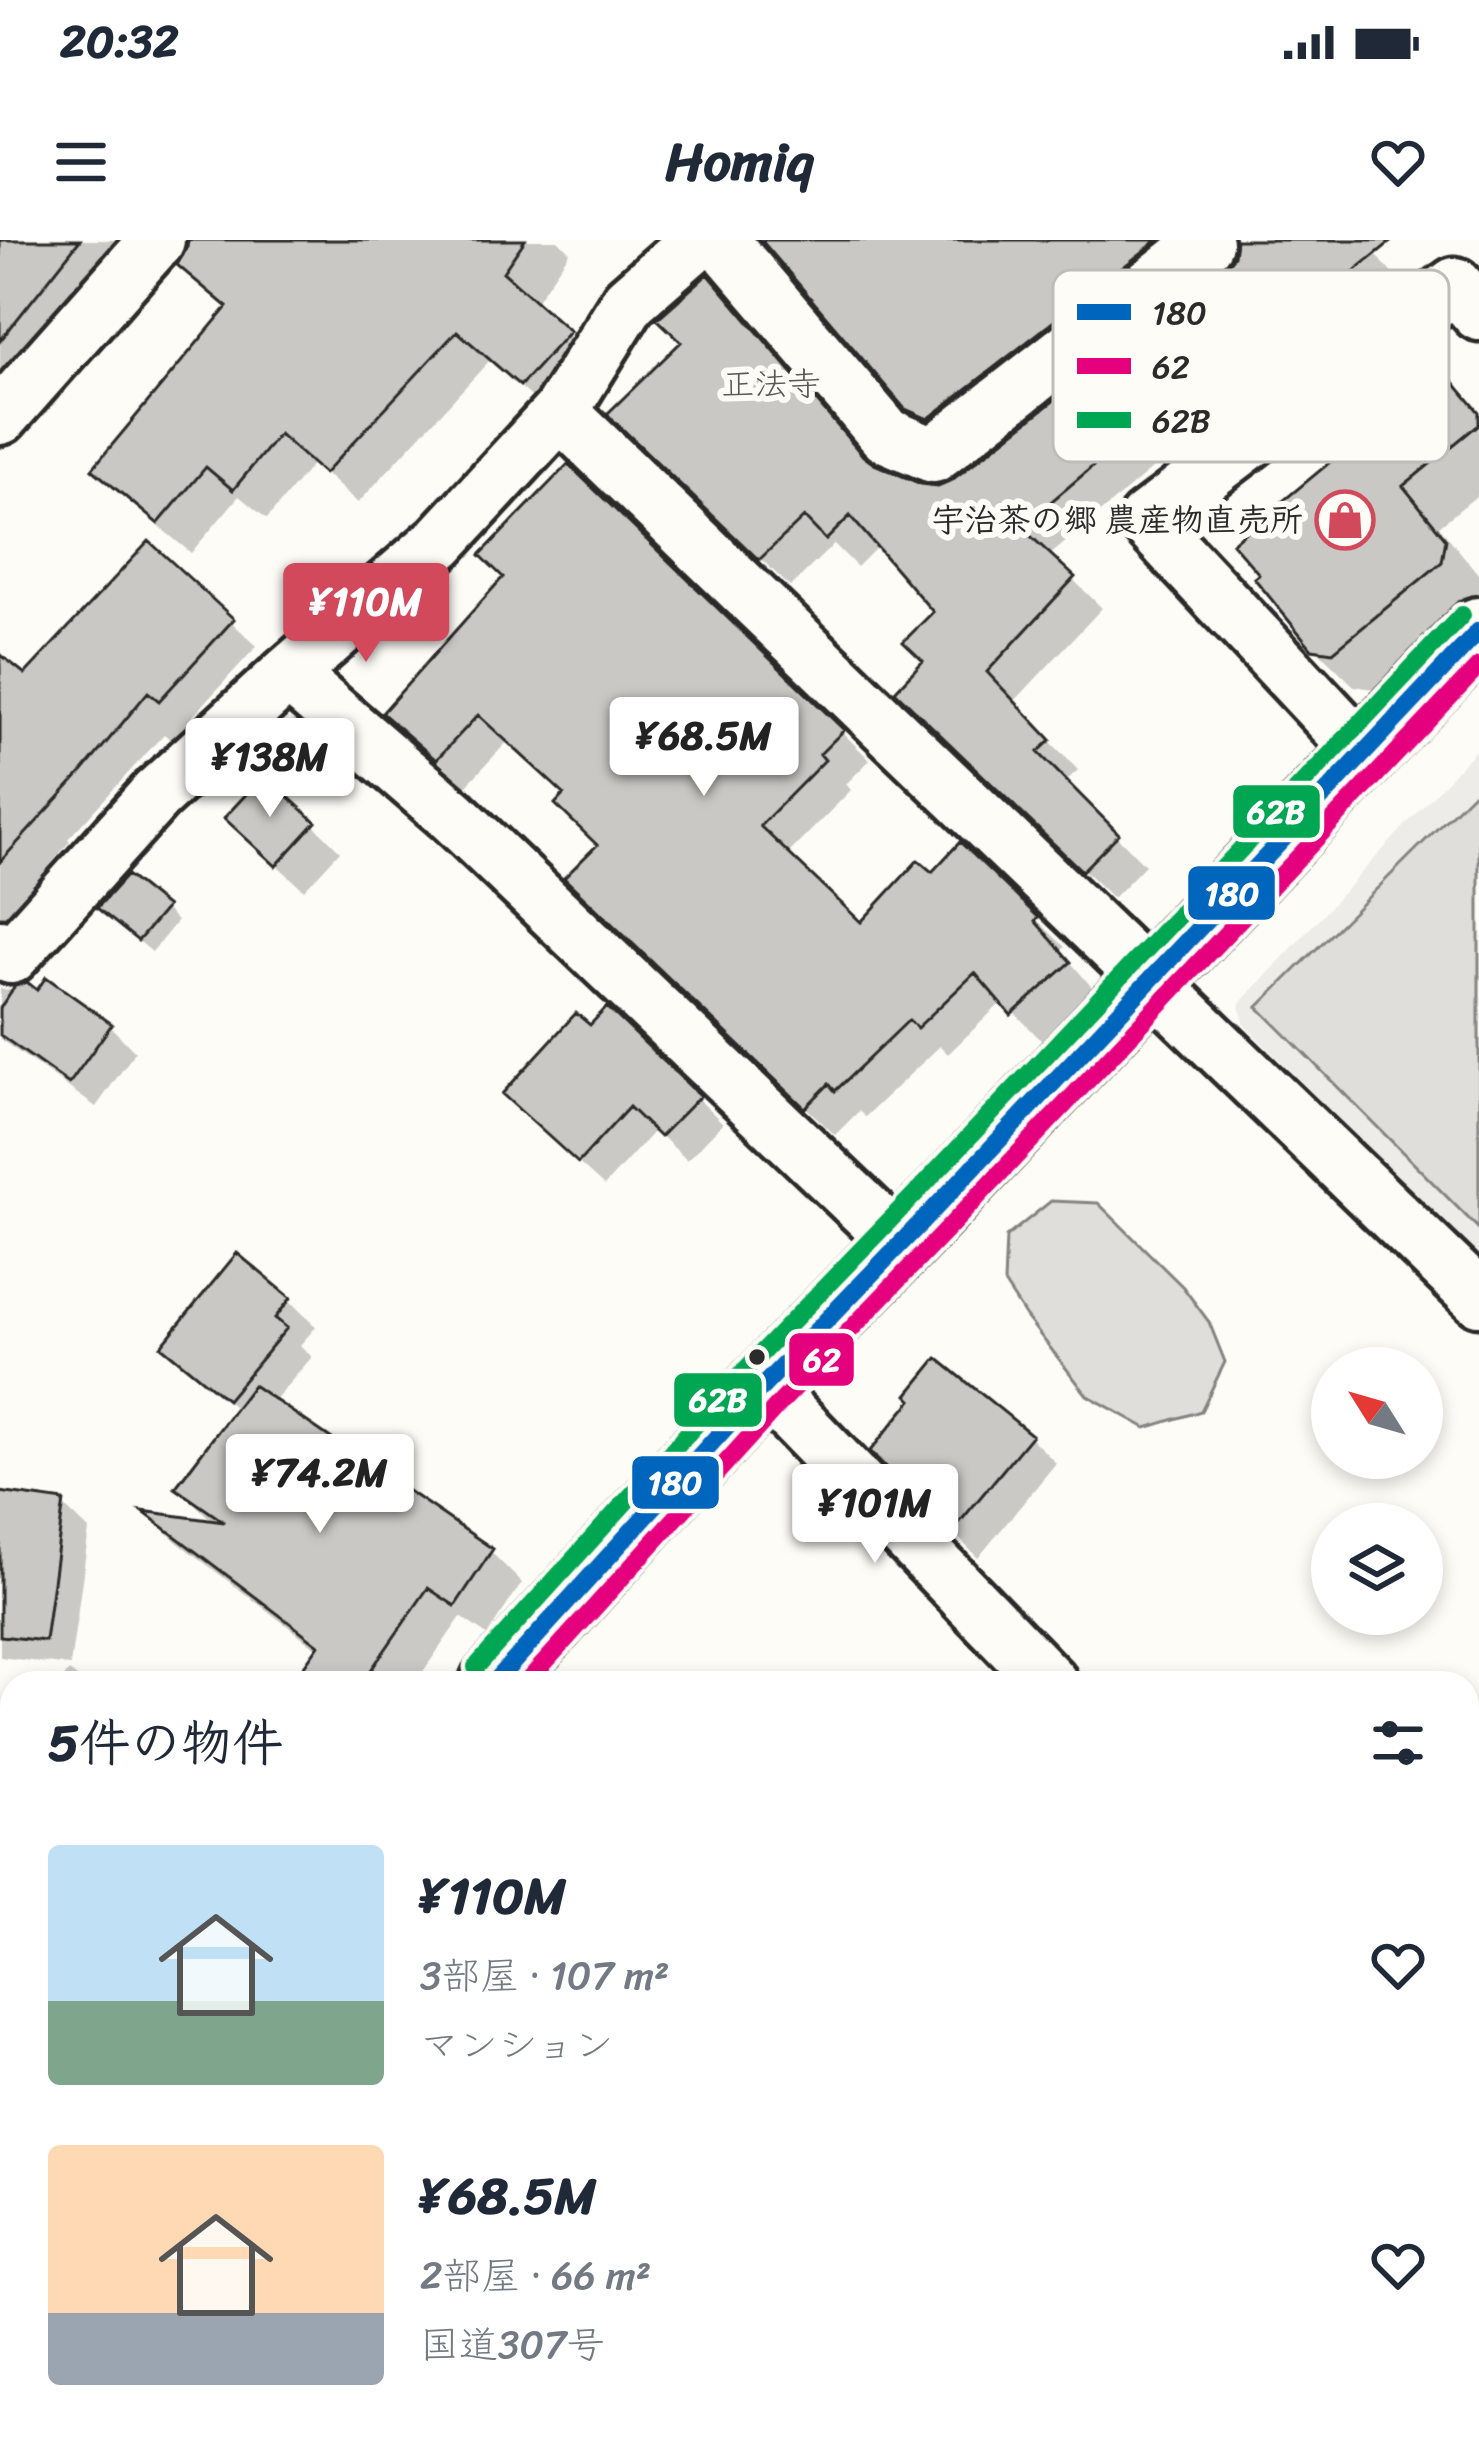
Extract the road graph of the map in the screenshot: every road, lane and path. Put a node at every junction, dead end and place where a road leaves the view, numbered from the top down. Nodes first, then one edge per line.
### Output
1 (157, 240) edge
2 (699, 240) edge
3 (719, 240) edge
4 (1205, 243) edge
5 (1170, 270) edge
6 (1449, 290) edge
7 (1479, 313) edge
8 (1053, 361) edge
9 (560, 412) junction
10 (0, 417) edge
11 (1222, 462) edge
12 (1479, 631) edge
13 (288, 674) junction
14 (1364, 753) junction
15 (0, 946) edge
16 (1150, 979) junction
17 (902, 1244) junction
18 (1479, 1298) edge
19 (764, 1386) junction
20 (505, 1671) edge
21 (1038, 1671) edge

1 - 10 street
2 - 9 street
3 - 8 street
4 - 5 street
6 - 7 street
9 - 13 street
9 - 16 street
11 - 14 street
12 - 14 highway
13 - 15 street
13 - 17 street
14 - 16 highway
16 - 17 highway
16 - 18 street
17 - 19 highway
19 - 20 highway
19 - 21 street

